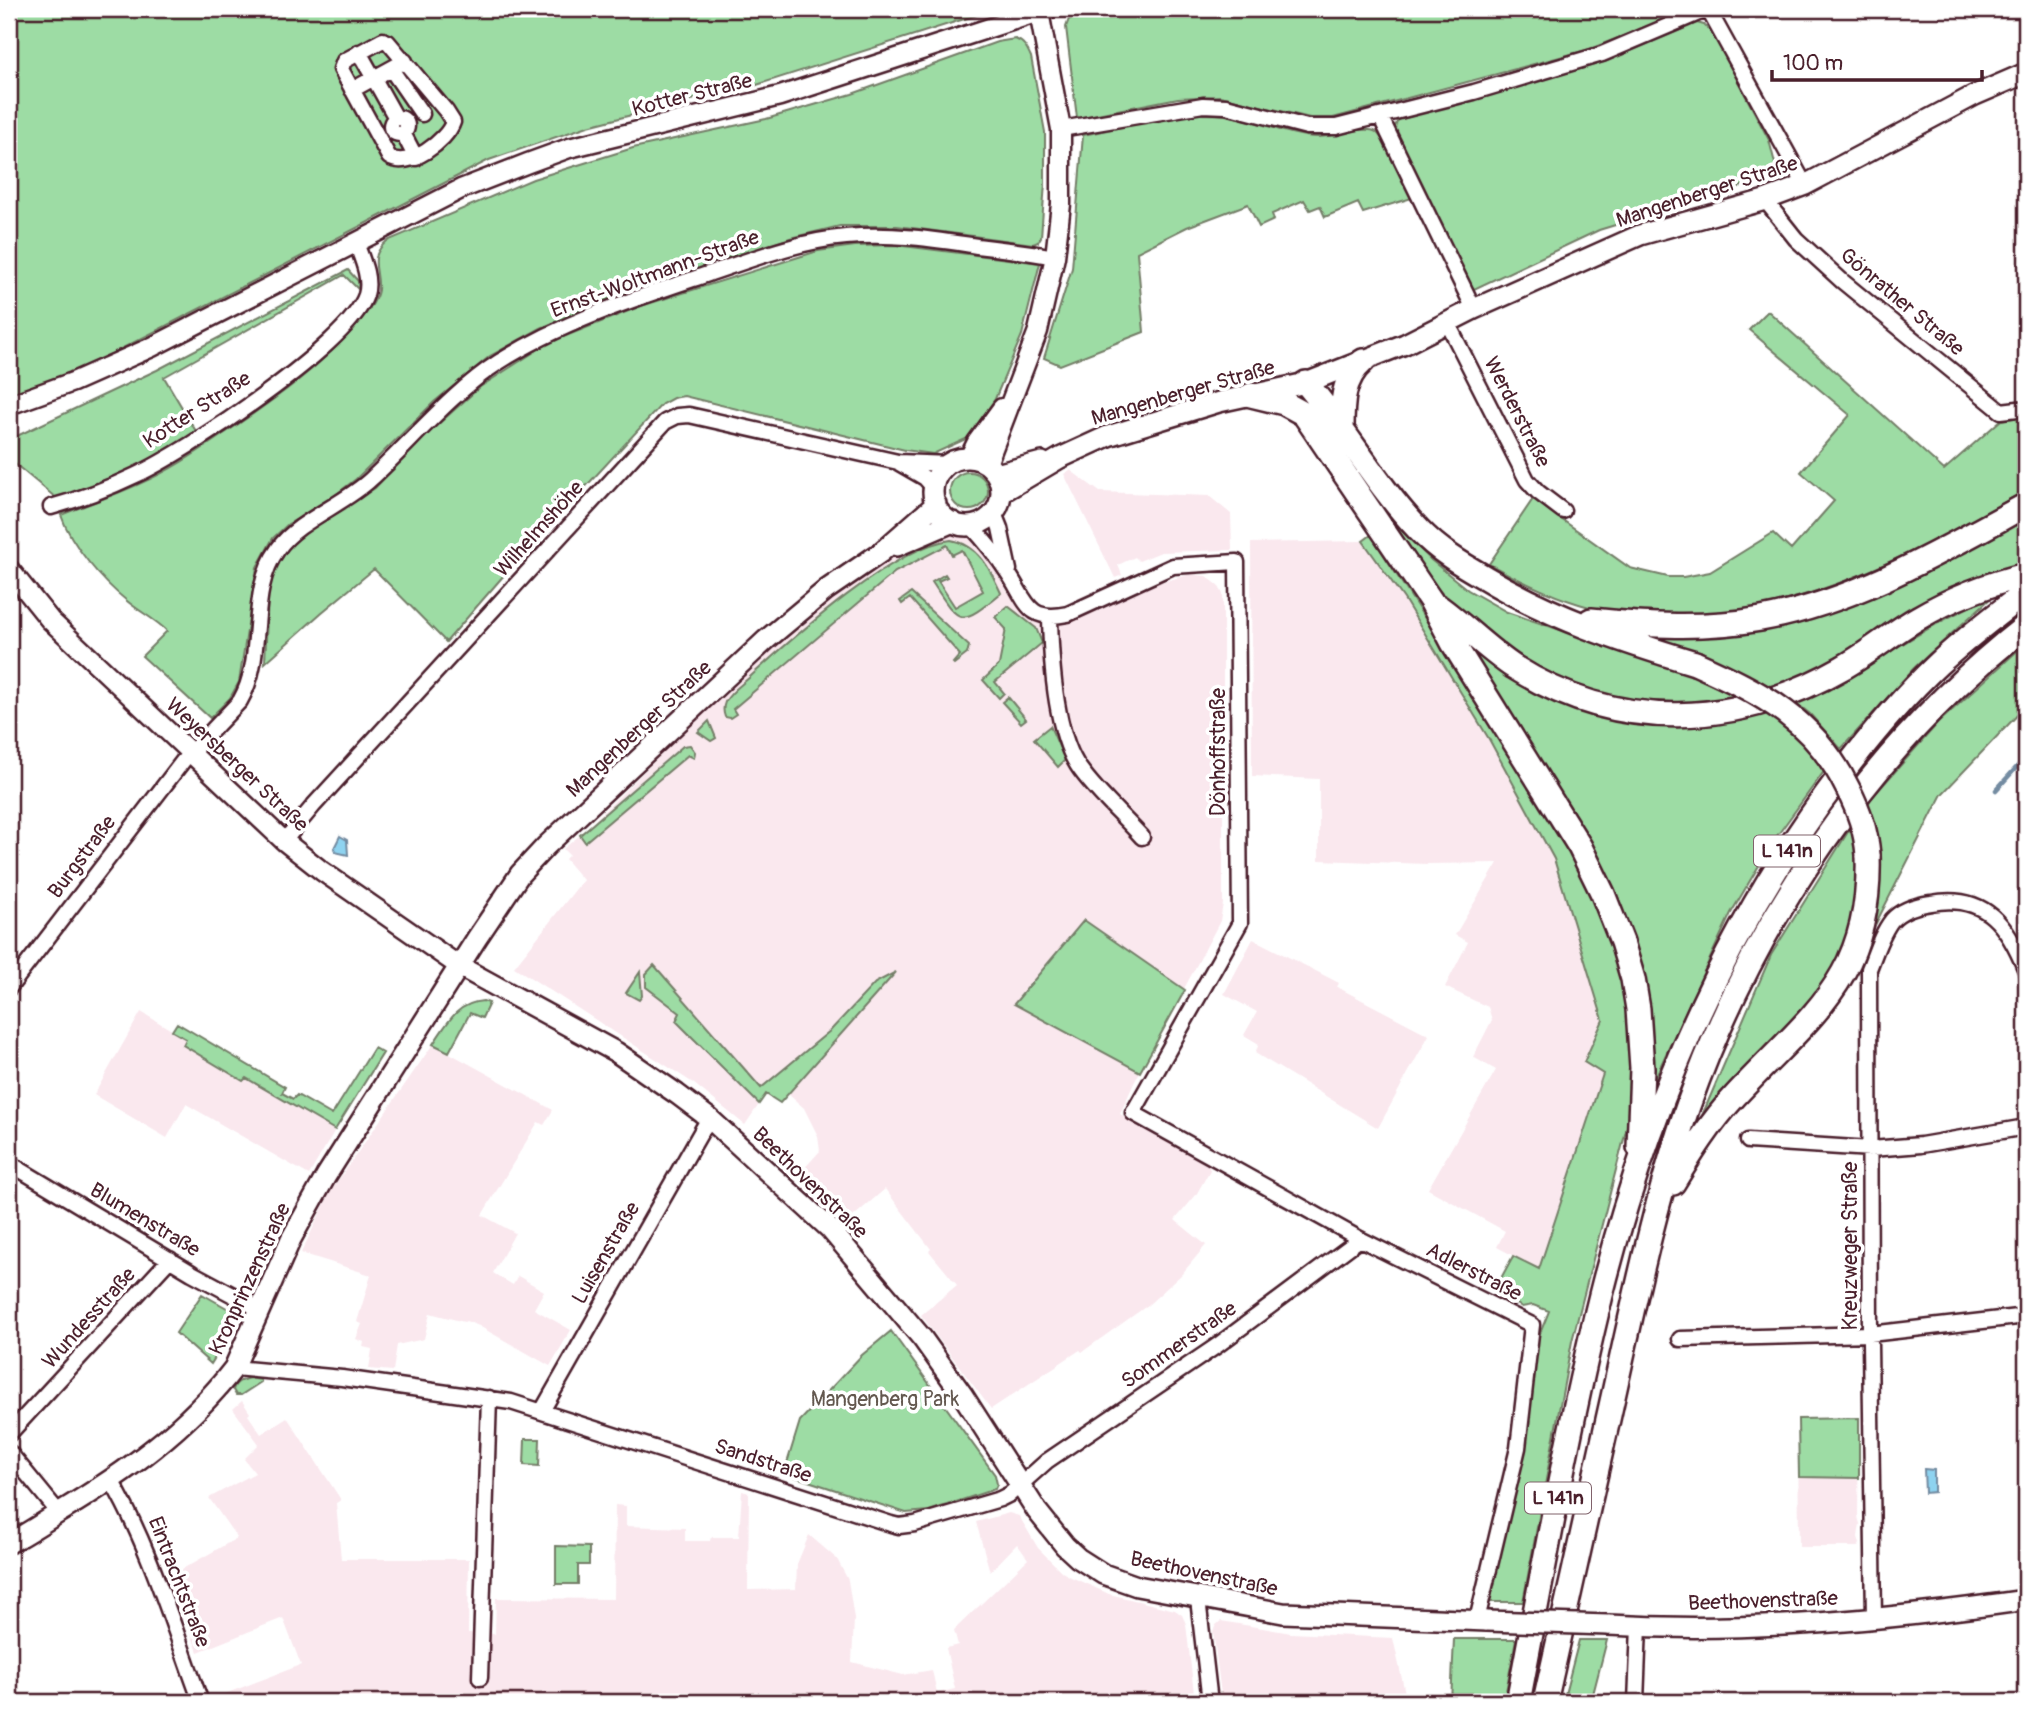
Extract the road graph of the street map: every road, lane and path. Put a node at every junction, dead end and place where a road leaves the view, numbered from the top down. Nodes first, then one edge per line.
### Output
1 (1708, 9) edge
2 (1043, 10) edge
3 (359, 52) junction
4 (405, 61) junction
5 (391, 69) junction
6 (2026, 73) edge
7 (373, 78) junction
8 (401, 84) junction
9 (352, 90) junction
10 (440, 103) junction
11 (422, 114) junction
12 (1380, 116) junction
13 (395, 117) junction
14 (369, 121) junction
15 (1061, 129) junction
16 (378, 136) junction
17 (416, 158) junction
18 (1805, 185) junction
19 (1765, 200) junction
20 (356, 243) junction
21 (1055, 257) junction
22 (1474, 309) junction
23 (1447, 323) junction
24 (1363, 361) junction
25 (1306, 383) junction
26 (1251, 395) junction
27 (9, 405) edge
28 (2026, 408) edge
29 (1304, 414) junction
30 (1342, 430) junction
31 (1060, 458) junction
32 (898, 462) junction
33 (949, 464) junction
34 (984, 465) junction
35 (1001, 493) junction
36 (935, 496) junction
37 (2026, 505) edge
38 (51, 507) dead end
39 (1563, 511) dead end
40 (994, 513) junction
41 (962, 524) junction
42 (880, 553) junction
43 (9, 569) edge
44 (1010, 575) junction
45 (2026, 575) edge
46 (2026, 592) edge
47 (1431, 601) junction
48 (1050, 618) junction
49 (1563, 618) junction
50 (2026, 626) edge
51 (190, 753) junction
52 (1142, 837) dead end
53 (284, 841) junction
54 (459, 966) junction
55 (2026, 971) edge
56 (9, 988) edge
57 (1133, 1113) joint
58 (709, 1118) junction
59 (2026, 1127) edge
60 (1748, 1141) dead end
61 (1871, 1149) junction
62 (9, 1163) edge
63 (1637, 1171) junction
64 (1659, 1206) junction
65 (1360, 1239) junction
66 (170, 1259) junction
67 (261, 1310) junction
68 (2026, 1316) edge
69 (1870, 1334) junction
70 (1680, 1339) dead end
71 (234, 1368) junction
72 (489, 1398) junction
73 (542, 1411) junction
74 (9, 1434) edge
75 (9, 1452) edge
76 (111, 1480) junction
77 (1015, 1489) junction
78 (59, 1513) junction
79 (9, 1543) edge
80 (1198, 1599) junction
81 (2026, 1600) edge
82 (1874, 1618) junction
83 (1482, 1620) junction
84 (1639, 1626) junction
85 (480, 1678) dead end
86 (201, 1702) edge
87 (1210, 1702) edge
88 (1518, 1702) edge
89 (1545, 1702) edge
90 (1636, 1702) edge

1 - 12 street
1 - 18 street
2 - 15 street
2 - 20 street, Kotter Straße
3 - 4 street
3 - 7 street
3 - 9 street
4 - 5 street
4 - 10 street
5 - 7 street
5 - 8 street
6 - 18 main road, Mangenberger Straße
7 - 9 street
7 - 13 street
8 - 11 street
8 - 13 street
9 - 14 street
10 - 11 street
10 - 17 street
11 - 13 street
12 - 15 street
12 - 22 street
13 - 14 street
13 - 16 street
13 - 17 street
14 - 16 street
15 - 21 street
16 - 17 street
18 - 19 main road, Mangenberger Straße
19 - 22 main road, Mangenberger Straße
19 - 28 street, Gönrather Straße
20 - 27 street, Kotter Straße
20 - 38 street, Kotter Straße
21 - 34 street
21 - 51 street, Ernst-Woltmann-Straße
22 - 23 main road, Mangenberger Straße
23 - 24 main road, Mangenberger Straße
23 - 39 street, Werderstraße
24 - 25 main road, Mangenberger Straße
24 - 30 highway
25 - 26 main road, Mangenberger Straße
25 - 29 highway
25 - 30 highway
26 - 29 highway
26 - 31 main road, Mangenberger Straße
29 - 47 highway
30 - 49 highway
31 - 34 main road, Mangenberger Straße
31 - 35 main road, Mangenberger Straße
32 - 33 street, Wilhelmshöhe
32 - 36 street, Wilhelmshöhe
32 - 53 street, Wilhelmshöhe
33 - 34 main road
33 - 36 main road
34 - 35 main road
35 - 40 main road
36 - 41 main road
36 - 42 main road, Mangenberger Straße
37 - 49 highway
40 - 41 main road
40 - 44 street
41 - 42 main road, Mangenberger Straße
41 - 44 street
42 - 54 main road, Mangenberger Straße
43 - 51 street, Weyersberger Straße
44 - 48 street
45 - 47 highway
46 - 63 highway, L 141n
47 - 63 highway
48 - 52 street
48 - 57 street, Dönhoffstraße
49 - 64 highway, bridge
50 - 64 highway, L 141n
51 - 53 street, Weyersberger Straße
51 - 56 street, Burgstraße
53 - 54 street, Weyersberger Straße
54 - 58 main road, Beethovenstraße
54 - 67 main road, Kronprinzenstraße
55 - 61 street, Kreuzweger Straße
57 - 65 street, Adlerstraße
58 - 73 street, Luisenstraße
58 - 77 main road, Beethovenstraße
59 - 61 street
60 - 61 street
61 - 69 street, Kreuzweger Straße
62 - 66 street, Blumenstraße
63 - 88 highway, L 141n
64 - 89 highway, L 141n
65 - 77 street, Sommerstraße
65 - 83 street, Adlerstraße
66 - 67 street, Blumenstraße
66 - 74 street, Wundesstraße
67 - 71 main road, Kronprinzenstraße
68 - 69 street
69 - 70 street
69 - 82 street, Kreuzweger Straße
71 - 72 street, Sandstraße
71 - 76 main road, Kronprinzenstraße
72 - 73 street, Sandstraße
72 - 85 street
73 - 77 street, Sandstraße
75 - 78 street
76 - 78 main road, Kronprinzenstraße
76 - 86 street, Eintrachtstraße
77 - 80 main road, Beethovenstraße
78 - 79 main road, Kronprinzenstraße
80 - 83 main road, Beethovenstraße
80 - 87 street
81 - 82 main road, Beethovenstraße
82 - 84 main road, Beethovenstraße
83 - 84 main road, Beethovenstraße, bridge
84 - 90 street

